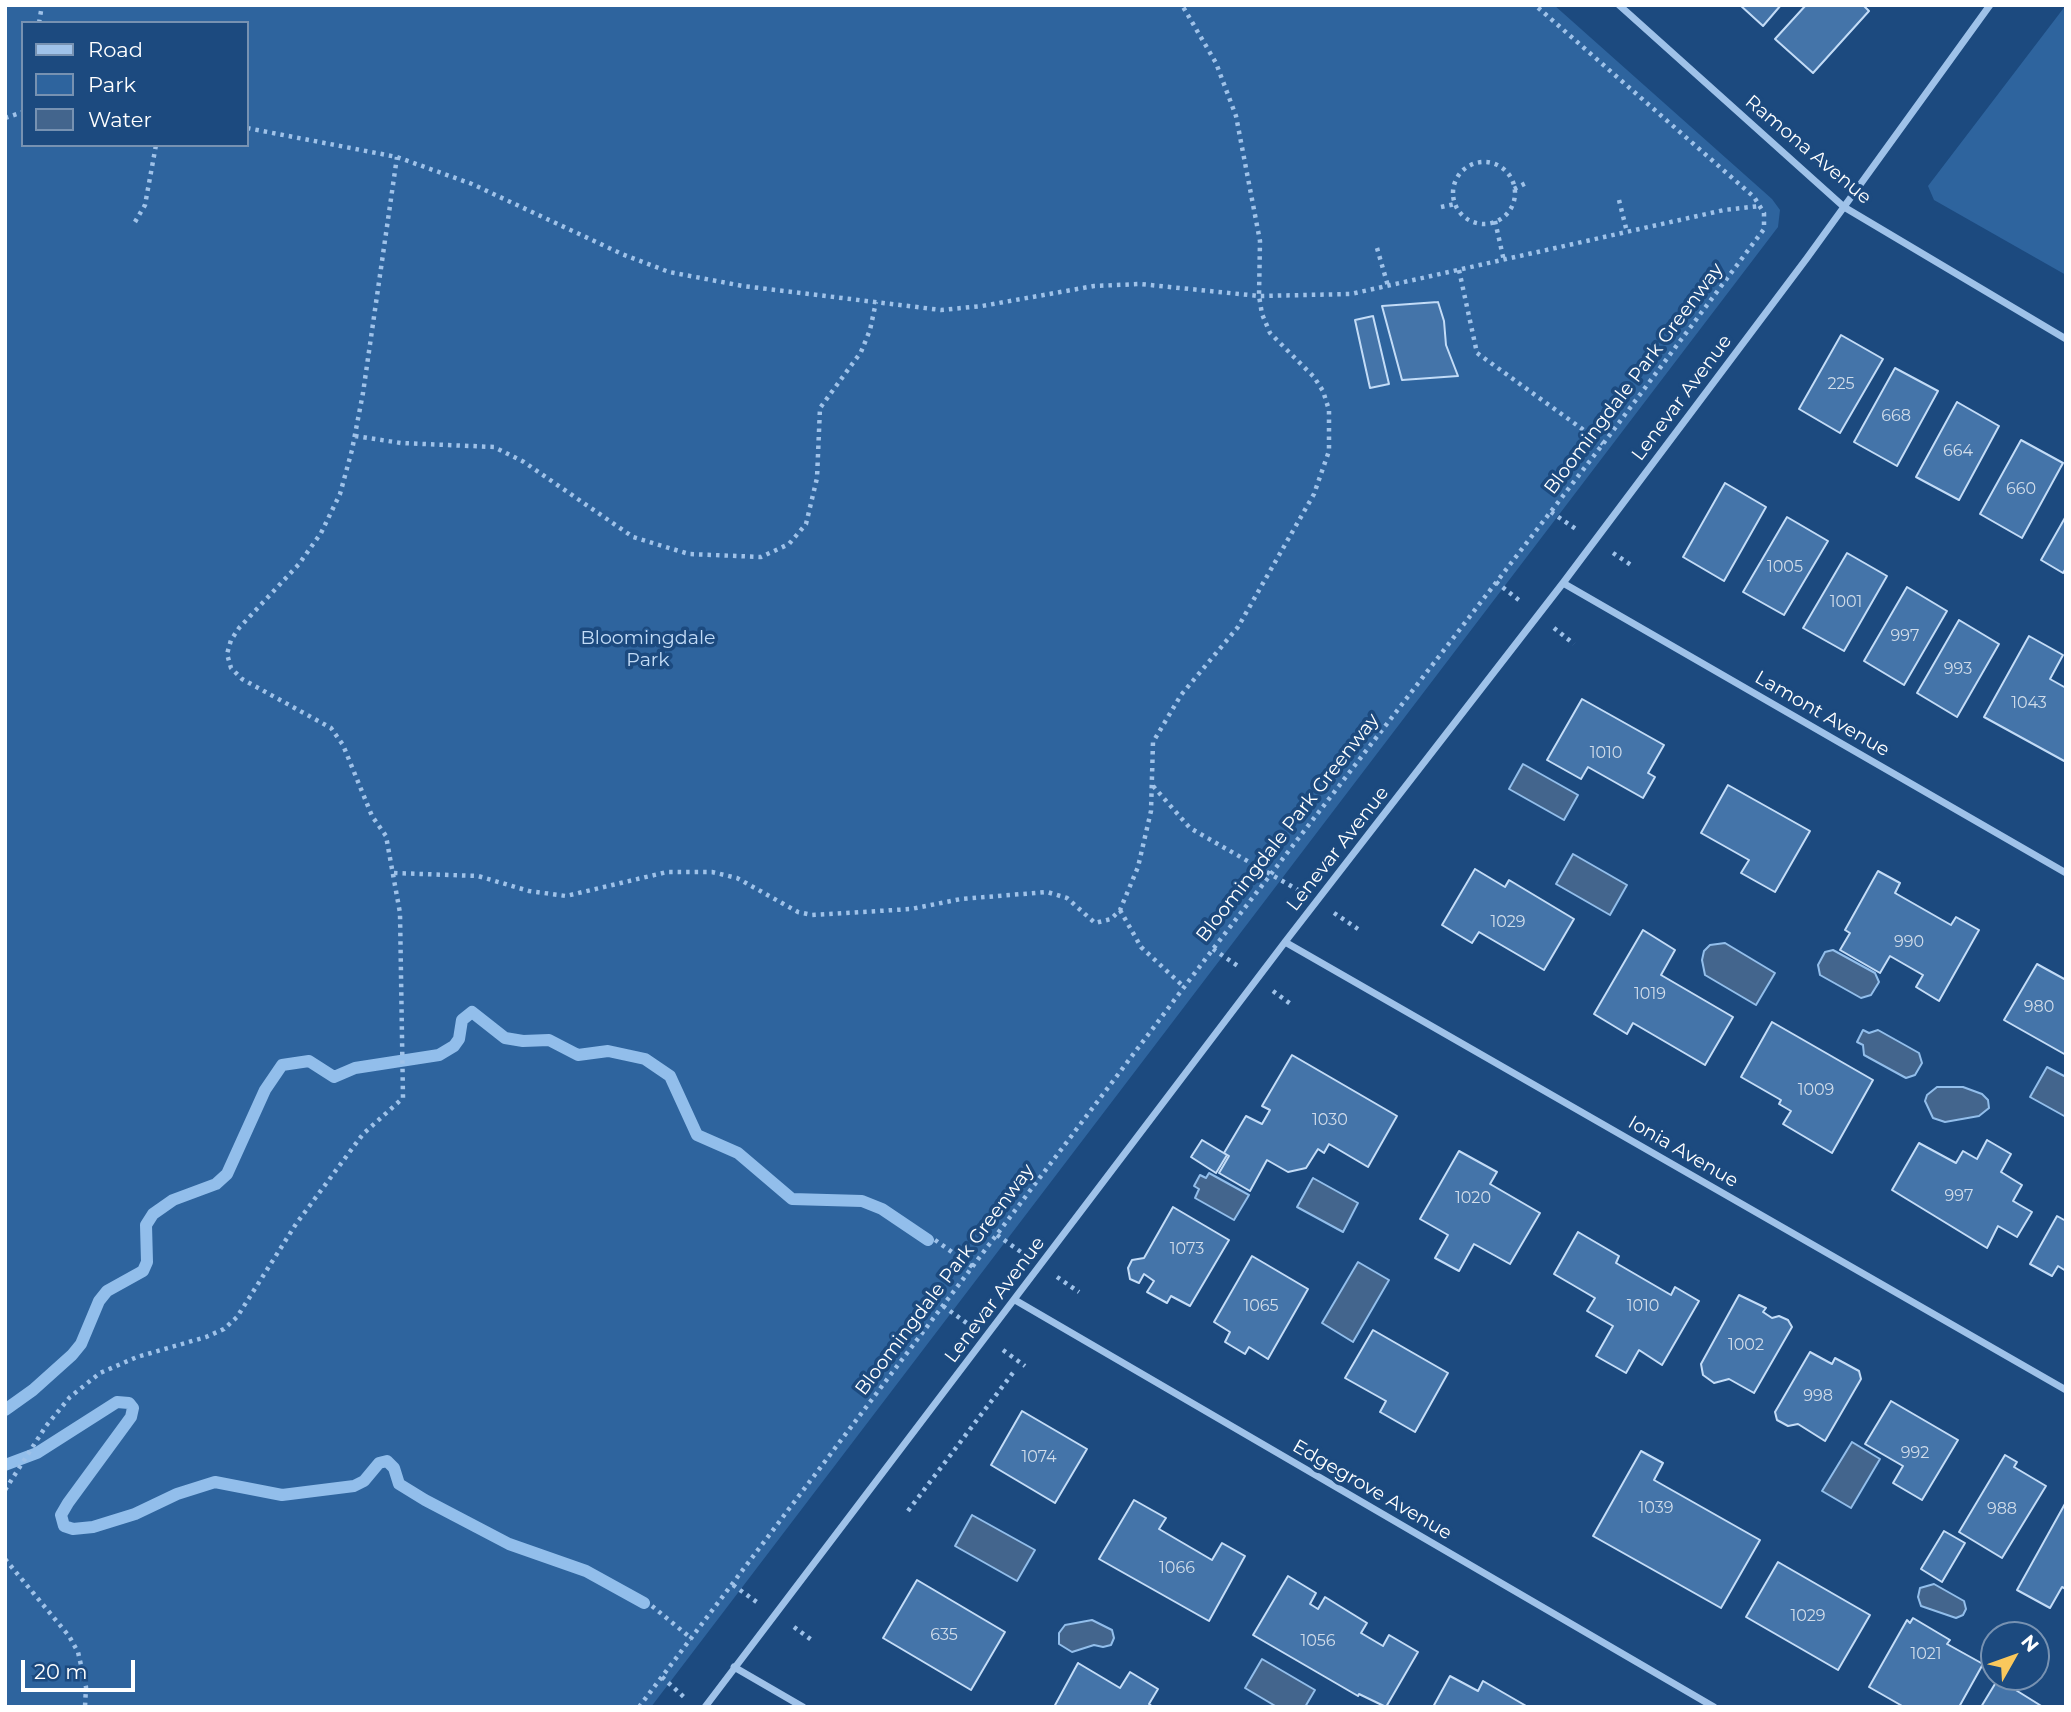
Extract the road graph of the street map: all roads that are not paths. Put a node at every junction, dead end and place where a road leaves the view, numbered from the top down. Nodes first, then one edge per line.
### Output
1 (1619, 5) edge
2 (1990, 5) edge
3 (1844, 207) junction
4 (2066, 339) edge
5 (1563, 583) junction
6 (2066, 873) edge
7 (1285, 942) junction
8 (1015, 1300) junction
9 (2066, 1390) edge
10 (734, 1667) junction
11 (705, 1707) edge
12 (803, 1707) edge
13 (1714, 1707) edge

1 - 3 street, Ramona Avenue
2 - 3 street, Lenevar Avenue
3 - 4 street, Ramona Avenue
3 - 5 street, Lenevar Avenue
5 - 6 street, Lamont Avenue
5 - 7 street, Lenevar Avenue
7 - 8 street, Lenevar Avenue
7 - 9 street, Ionia Avenue
8 - 10 street, Lenevar Avenue
8 - 13 street, Edgegrove Avenue
10 - 11 street, Lenevar Avenue
10 - 12 street

